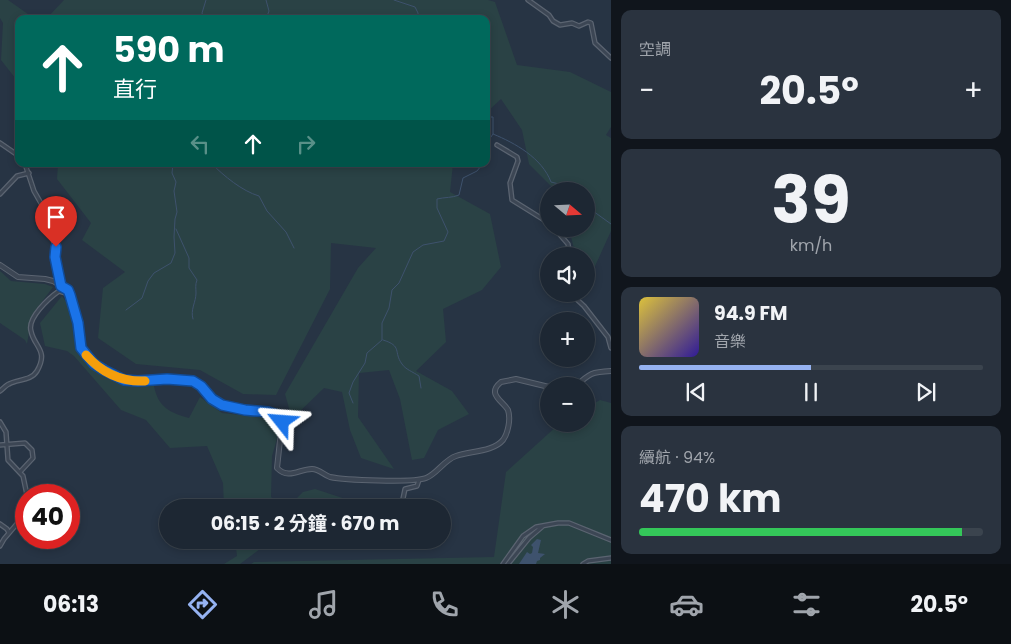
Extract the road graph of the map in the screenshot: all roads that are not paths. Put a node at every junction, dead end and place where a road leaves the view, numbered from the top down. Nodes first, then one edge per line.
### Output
1 (528, 0) edge
2 (611, 58) edge
3 (0, 143) edge
4 (497, 145) dead end
5 (15, 153) edge
6 (26, 167) edge
7 (29, 173) junction
8 (0, 194) edge
9 (540, 217) edge
10 (0, 265) edge
11 (61, 286) junction
12 (70, 295) junction
13 (579, 302) edge
14 (611, 348) edge
15 (611, 371) edge
16 (585, 377) edge
17 (540, 385) edge
18 (0, 391) edge
19 (0, 422) edge
20 (7, 444) junction
21 (0, 445) edge
22 (20, 472) junction
23 (419, 480) junction
24 (26, 484) edge
25 (403, 499) edge
26 (0, 524) edge
27 (548, 524) junction
28 (15, 526) edge
29 (9, 533) junction
30 (611, 540) edge
31 (0, 546) edge
32 (611, 558) edge
33 (503, 564) edge
34 (508, 564) edge
35 (583, 564) edge

1 - 2 street
3 - 5 street
4 - 9 street
6 - 7 street
7 - 8 street
7 - 11 street
10 - 11 street
11 - 12 street
12 - 18 street
12 - 23 street
13 - 14 street
15 - 16 street
17 - 23 street
19 - 20 street
20 - 21 street
20 - 22 street
20 - 22 street
22 - 24 street
23 - 25 street
26 - 29 street
27 - 30 street
27 - 33 street
27 - 34 street
28 - 29 street
29 - 31 street
32 - 35 street

